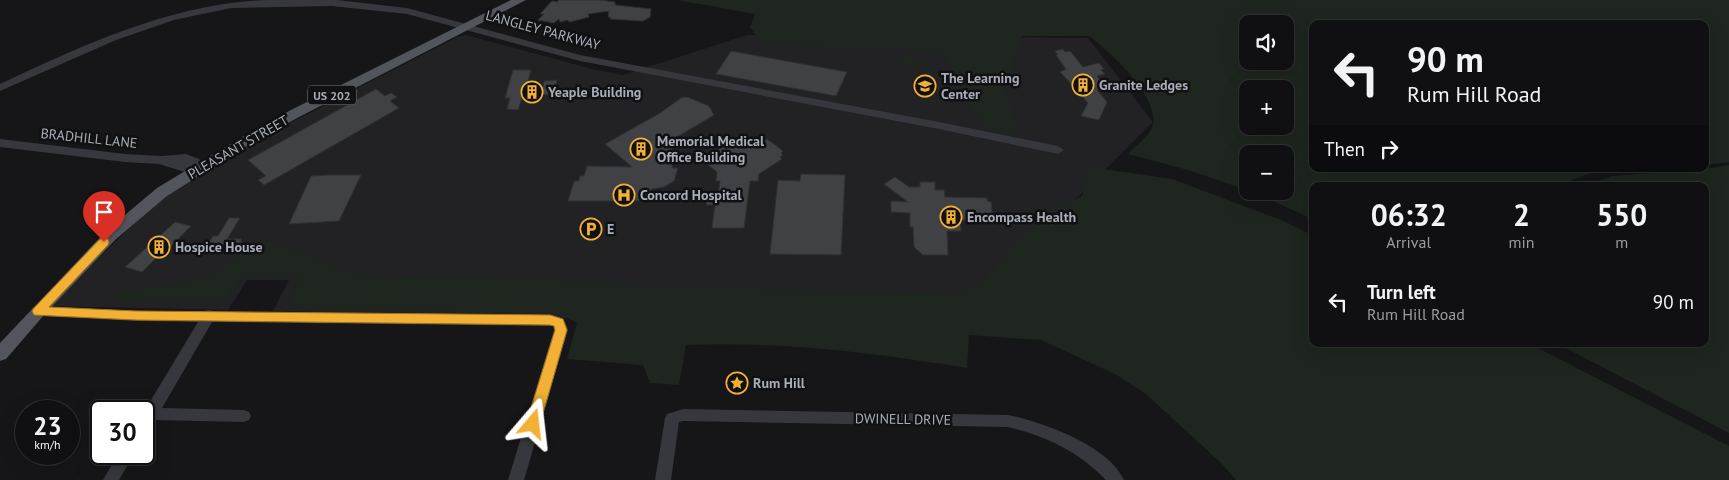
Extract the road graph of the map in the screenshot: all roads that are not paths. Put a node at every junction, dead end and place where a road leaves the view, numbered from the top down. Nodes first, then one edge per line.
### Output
1 (520, 0) edge
2 (468, 26) junction
3 (0, 88) edge
4 (0, 143) edge
5 (1058, 150) dead end
6 (201, 167) junction
7 (38, 311) junction
8 (209, 315) junction
9 (0, 354) edge
10 (155, 406) edge
11 (244, 416) dead end
12 (155, 419) edge
13 (120, 465) edge
14 (111, 480) edge
15 (516, 480) edge
16 (663, 480) edge
17 (1116, 480) edge

1 - 2 main road, PLEASANT STREET / US 202
2 - 3 street, LANGLEY PARKWAY
2 - 5 street, LANGLEY PARKWAY
2 - 6 main road, PLEASANT STREET / US 202
4 - 6 street, BRADHILL LANE
6 - 7 main road, PLEASANT STREET / US 202
7 - 8 street
7 - 9 main road, PLEASANT STREET / US 202
8 - 10 street
8 - 15 street
11 - 12 street
13 - 14 street
16 - 17 street, DWINELL DRIVE

